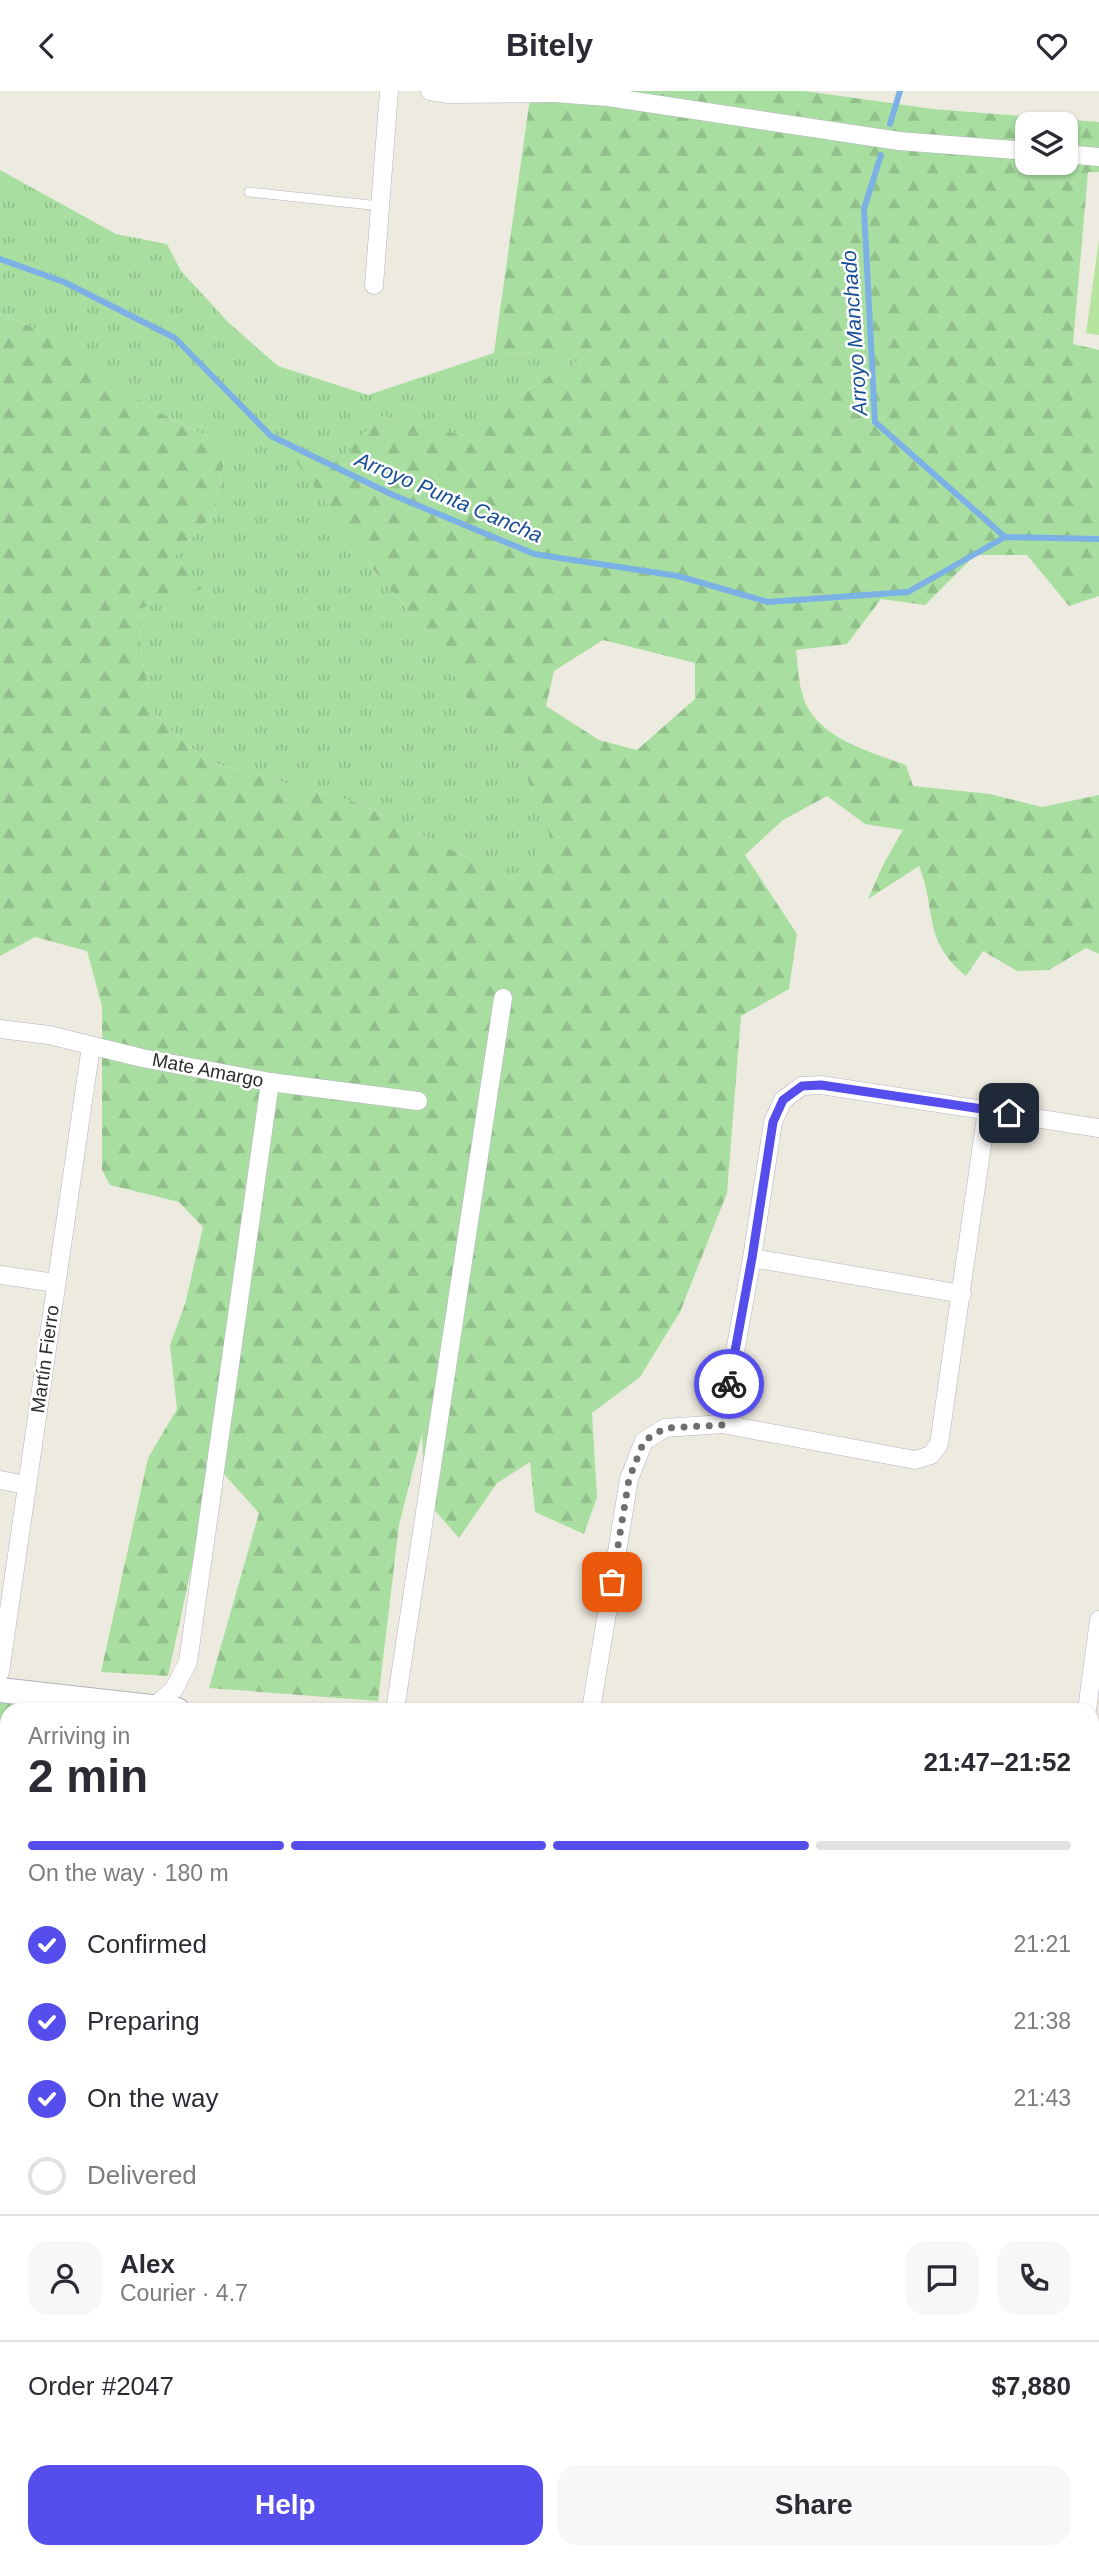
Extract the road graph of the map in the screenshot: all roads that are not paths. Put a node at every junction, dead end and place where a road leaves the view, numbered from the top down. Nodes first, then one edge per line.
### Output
1 (389, 91) edge
2 (430, 91) edge
3 (1015, 150) edge
4 (1078, 155) edge
5 (1099, 157) edge
6 (249, 192) dead end
7 (380, 206) junction
8 (374, 285) dead end
9 (503, 998) dead end
10 (0, 1029) edge
11 (91, 1046) junction
12 (271, 1082) junction
13 (418, 1101) dead end
14 (987, 1110) junction
15 (1099, 1128) edge
16 (752, 1258) junction
17 (0, 1275) edge
18 (56, 1283) junction
19 (962, 1294) junction
20 (722, 1425) junction
21 (0, 1480) edge
22 (27, 1485) junction
23 (1099, 1620) edge
24 (0, 1672) edge
25 (0, 1690) edge
26 (120, 1703) edge
27 (168, 1703) edge
28 (396, 1703) edge
29 (592, 1703) edge
30 (1088, 1703) edge

1 - 7 street
2 - 3 street
4 - 5 street
6 - 7 lane
7 - 8 street
9 - 28 street
10 - 11 street, Mate Amargo
11 - 12 street, Mate Amargo
11 - 18 street, Martín Fierro
12 - 13 street, Mate Amargo
12 - 27 street
14 - 15 street
14 - 16 street
14 - 19 street
16 - 19 street
16 - 20 street
17 - 18 street
18 - 22 street, Martín Fierro
19 - 20 street
20 - 29 street
21 - 22 street
22 - 24 street, Martín Fierro
23 - 30 street
25 - 26 main road

